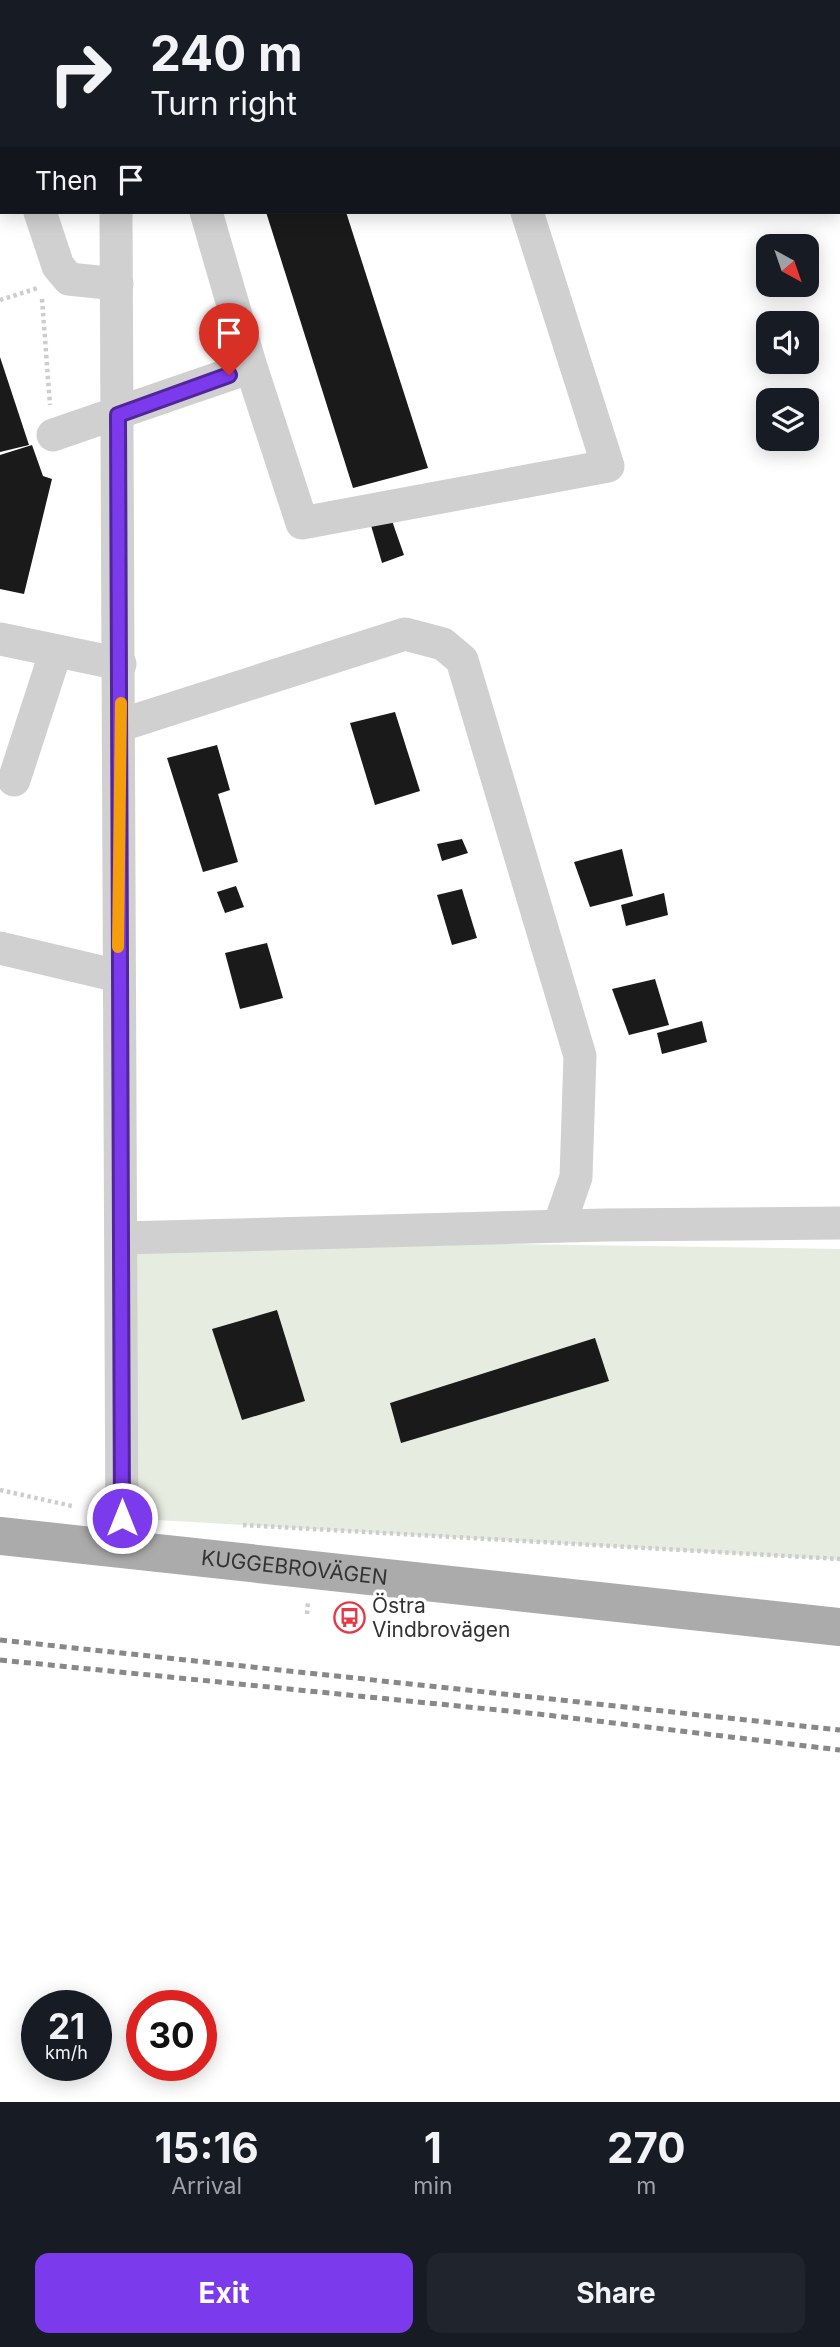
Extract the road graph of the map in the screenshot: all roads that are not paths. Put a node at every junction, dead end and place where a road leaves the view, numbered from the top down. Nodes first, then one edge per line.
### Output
1 (41, 214) edge
2 (116, 214) edge
3 (207, 214) edge
4 (528, 214) edge
5 (117, 284) junction
6 (251, 367) junction
7 (118, 415) junction
8 (52, 435) road end
9 (0, 639) edge
10 (56, 651) junction
11 (120, 664) junction
12 (121, 724) junction
13 (14, 780) dead end
14 (0, 948) edge
15 (118, 975) junction
16 (840, 1223) edge
17 (559, 1227) junction
18 (122, 1238) junction
19 (122, 1533) junction
20 (0, 1536) edge
21 (840, 1627) edge

1 - 5 street
2 - 5 street
3 - 6 street
4 - 6 street
5 - 7 street
6 - 7 street
7 - 8 street
7 - 11 street
9 - 10 street
10 - 11 street
10 - 13 street
11 - 12 street
12 - 15 street
12 - 17 street
14 - 15 street
15 - 18 street
16 - 17 street
17 - 18 street
18 - 19 street
19 - 20 main road, KUGGEBROVÄGEN
19 - 21 main road, KUGGEBROVÄGEN

